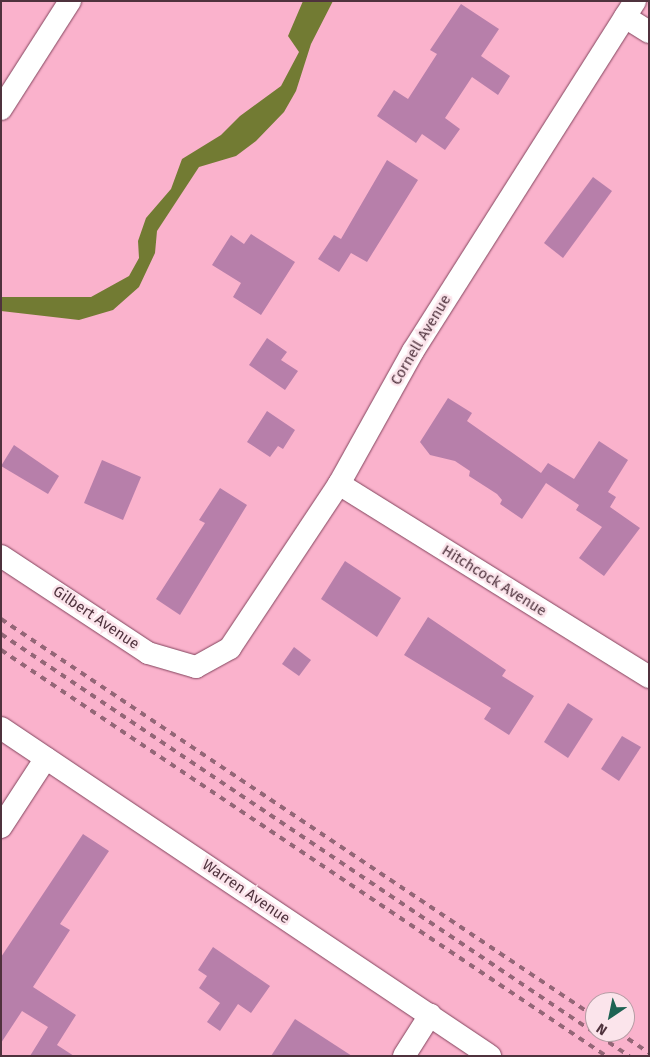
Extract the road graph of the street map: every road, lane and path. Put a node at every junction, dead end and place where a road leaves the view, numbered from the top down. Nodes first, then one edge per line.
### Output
1 (70, 1) edge
2 (630, 9) edge
3 (649, 32) edge
4 (1, 109) edge
5 (339, 484) junction
6 (1, 556) edge
7 (196, 667) joint
8 (649, 677) edge
9 (1, 728) edge
10 (46, 758) junction
11 (1, 828) edge
12 (430, 1015) junction
13 (404, 1056) edge
14 (490, 1056) edge

1 - 4 street
2 - 3 street
2 - 5 street, Cornell Avenue
5 - 7 street, Cornell Avenue
5 - 8 street, Hitchcock Avenue
6 - 7 street, Gilbert Avenue
9 - 10 street, Warren Avenue
10 - 11 street
10 - 12 street, Warren Avenue
12 - 13 street
12 - 14 street, Warren Avenue

